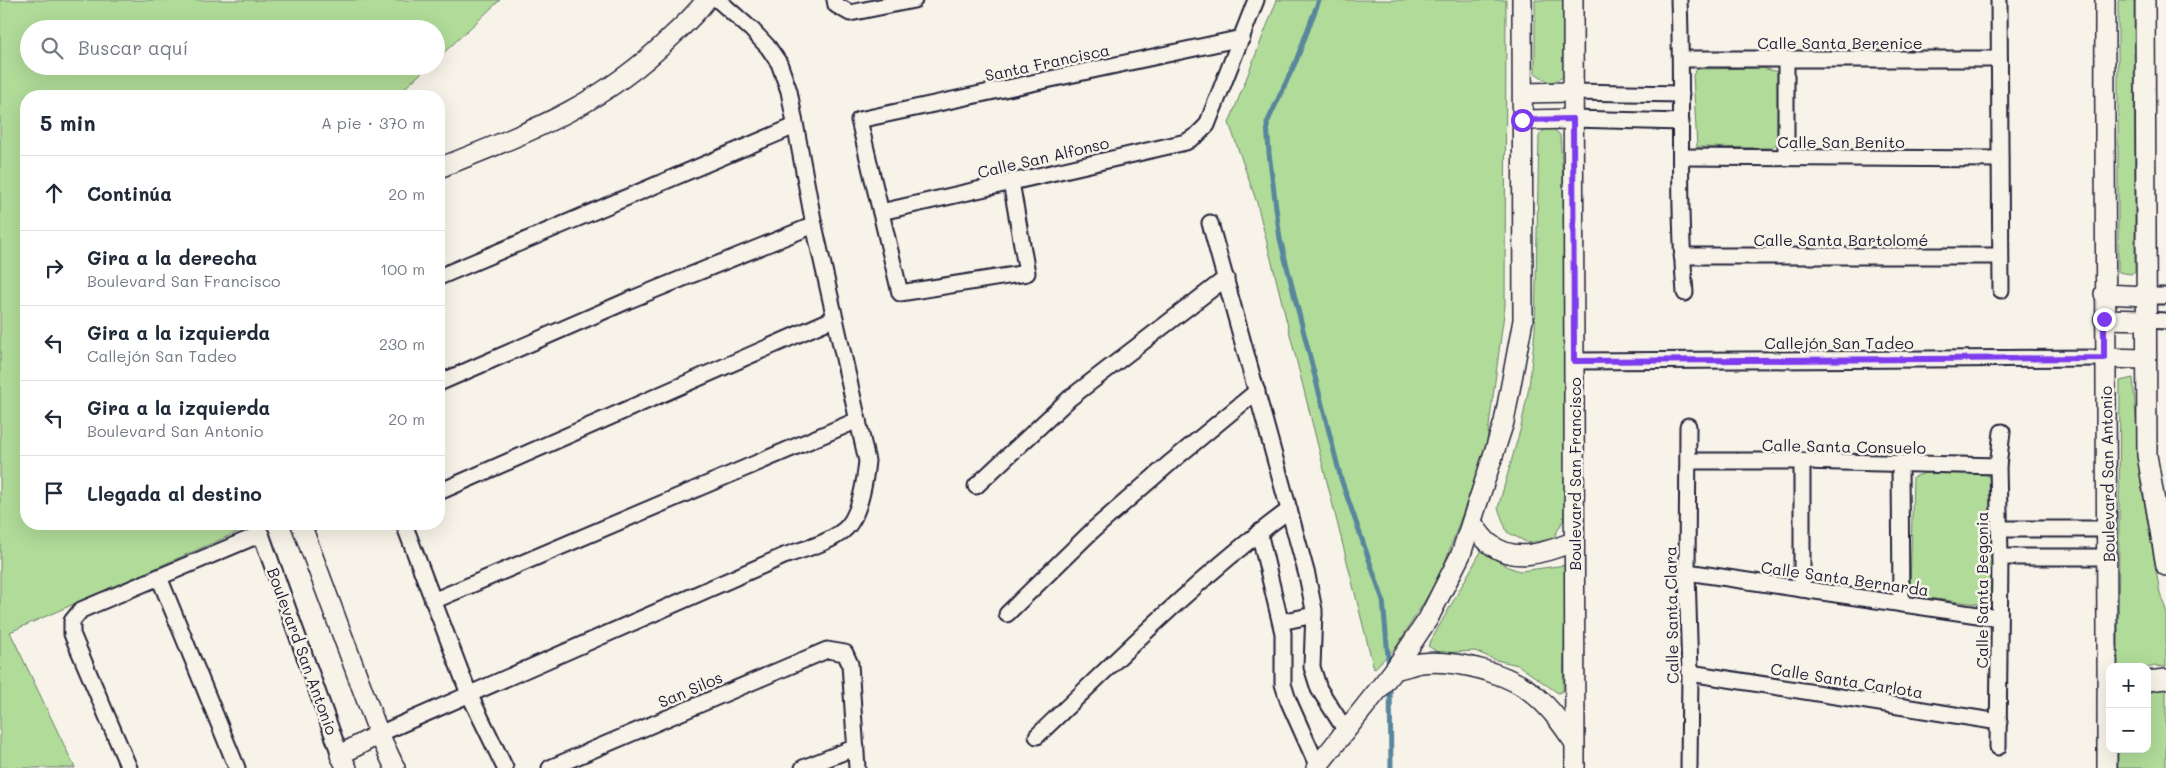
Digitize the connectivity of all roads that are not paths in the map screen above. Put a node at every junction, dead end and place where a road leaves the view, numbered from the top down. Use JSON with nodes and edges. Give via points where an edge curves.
{"nodes":[{"id":1,"x":706,"y":0,"type":"edge"},
{"id":2,"x":718,"y":0,"type":"edge"},
{"id":3,"x":835,"y":0,"type":"edge"},
{"id":4,"x":914,"y":0,"type":"edge"},
{"id":5,"x":1256,"y":0,"type":"edge"},
{"id":6,"x":1522,"y":0,"type":"edge"},
{"id":7,"x":1573,"y":0,"type":"edge"},
{"id":8,"x":1678,"y":0,"type":"edge"},
{"id":9,"x":1999,"y":0,"type":"edge"},
{"id":10,"x":2105,"y":0,"type":"edge"},
{"id":11,"x":2145,"y":0,"type":"edge"},
{"id":12,"x":1242,"y":38,"type":"junction"},
{"id":13,"x":1681,"y":59,"type":"junction"},
{"id":14,"x":1786,"y":59,"type":"junction"},
{"id":15,"x":1999,"y":59,"type":"junction"},
{"id":16,"x":1573,"y":92,"type":"junction"},
{"id":17,"x":1523,"y":93,"type":"junction"},
{"id":18,"x":1681,"y":94,"type":"junction"},
{"id":19,"x":1573,"y":119,"type":"junction"},
{"id":20,"x":1522,"y":120,"type":"junction"},
{"id":21,"x":1681,"y":122,"type":"junction"},
{"id":22,"x":795,"y":126,"type":"junction"},
{"id":23,"x":1681,"y":157,"type":"junction"},
{"id":24,"x":1786,"y":158,"type":"junction"},
{"id":25,"x":2000,"y":159,"type":"junction"},
{"id":26,"x":445,"y":166,"type":"edge"},
{"id":27,"x":1011,"y":182,"type":"junction"},
{"id":28,"x":881,"y":212,"type":"junction"},
{"id":29,"x":1210,"y":223,"type":"dead end"},
{"id":30,"x":814,"y":225,"type":"junction"},
{"id":31,"x":1682,"y":256,"type":"junction"},
{"id":32,"x":2000,"y":256,"type":"junction"},
{"id":33,"x":445,"y":274,"type":"edge"},
{"id":34,"x":1226,"y":278,"type":"junction"},
{"id":35,"x":2001,"y":290,"type":"dead end"},
{"id":36,"x":1685,"y":293,"type":"dead end"},
{"id":37,"x":2104,"y":294,"type":"junction"},
{"id":38,"x":2146,"y":296,"type":"junction"},
{"id":39,"x":2166,"y":296,"type":"edge"},
{"id":40,"x":835,"y":318,"type":"junction"},
{"id":41,"x":2104,"y":319,"type":"junction"},
{"id":42,"x":2145,"y":320,"type":"junction"},
{"id":43,"x":2166,"y":321,"type":"edge"},
{"id":44,"x":2104,"y":358,"type":"junction"},
{"id":45,"x":2146,"y":359,"type":"junction"},
{"id":46,"x":1574,"y":361,"type":"junction"},
{"id":47,"x":445,"y":380,"type":"edge"},
{"id":48,"x":1257,"y":392,"type":"junction"},
{"id":49,"x":858,"y":420,"type":"junction"},
{"id":50,"x":1688,"y":426,"type":"dead end"},
{"id":51,"x":2002,"y":432,"type":"dead end"},
{"id":52,"x":1802,"y":461,"type":"junction"},
{"id":53,"x":1689,"y":462,"type":"junction"},
{"id":54,"x":1900,"y":464,"type":"junction"},
{"id":55,"x":1998,"y":466,"type":"junction"},
{"id":56,"x":976,"y":486,"type":"dead end"},
{"id":57,"x":445,"y":489,"type":"edge"},
{"id":58,"x":1290,"y":510,"type":"junction"},
{"id":59,"x":1472,"y":523,"type":"junction"},
{"id":60,"x":2000,"y":529,"type":"junction"},
{"id":61,"x":2106,"y":529,"type":"junction"},
{"id":62,"x":303,"y":530,"type":"edge"},
{"id":63,"x":406,"y":530,"type":"edge"},
{"id":64,"x":1259,"y":532,"type":"junction"},
{"id":65,"x":1573,"y":542,"type":"junction"},
{"id":66,"x":2000,"y":557,"type":"junction"},
{"id":67,"x":2108,"y":557,"type":"junction"},
{"id":68,"x":2166,"y":566,"type":"edge"},
{"id":69,"x":1687,"y":572,"type":"junction"},
{"id":70,"x":159,"y":577,"type":"junction"},
{"id":71,"x":1802,"y":589,"type":"junction"},
{"id":72,"x":433,"y":601,"type":"junction"},
{"id":73,"x":1901,"y":604,"type":"junction"},
{"id":74,"x":1007,"y":614,"type":"dead end"},
{"id":75,"x":1314,"y":615,"type":"junction"},
{"id":76,"x":1998,"y":618,"type":"junction"},
{"id":77,"x":1281,"y":622,"type":"junction"},
{"id":78,"x":2108,"y":663,"type":"edge"},
{"id":79,"x":1394,"y":670,"type":"junction"},
{"id":80,"x":1690,"y":673,"type":"junction"},
{"id":81,"x":2166,"y":679,"type":"edge"},
{"id":82,"x":2151,"y":681,"type":"edge"},
{"id":83,"x":469,"y":694,"type":"junction"},
{"id":84,"x":1999,"y":722,"type":"junction"},
{"id":85,"x":1346,"y":732,"type":"junction"},
{"id":86,"x":378,"y":734,"type":"junction"},
{"id":87,"x":1037,"y":736,"type":"dead end"},
{"id":88,"x":1574,"y":742,"type":"junction"},
{"id":89,"x":856,"y":747,"type":"junction"},
{"id":90,"x":1998,"y":747,"type":"dead end"},
{"id":91,"x":2107,"y":753,"type":"edge"},
{"id":92,"x":343,"y":762,"type":"edge"},
{"id":93,"x":1317,"y":767,"type":"edge"},
{"id":94,"x":129,"y":768,"type":"edge"},
{"id":95,"x":237,"y":768,"type":"edge"},
{"id":96,"x":395,"y":768,"type":"edge"},
{"id":97,"x":506,"y":768,"type":"edge"},
{"id":98,"x":550,"y":768,"type":"edge"},
{"id":99,"x":803,"y":768,"type":"edge"},
{"id":100,"x":857,"y":768,"type":"edge"},
{"id":101,"x":1575,"y":768,"type":"edge"},
{"id":102,"x":1689,"y":768,"type":"edge"},
{"id":103,"x":2107,"y":768,"type":"edge"}],
"edges":[{"from":1,"to":26,"type":"street","via":[[658,50],[594,99],[528,133]]},
{"from":2,"to":22,"type":"street","via":[[752,30],[779,63],[789,91]]},
{"from":3,"to":4,"type":"street","via":[[836,5],[850,13]]},
{"from":5,"to":12,"type":"street"},
{"from":6,"to":17,"type":"street"},
{"from":7,"to":16,"type":"street","name":"Boulevard San Francisco"},
{"from":8,"to":13,"type":"street"},
{"from":9,"to":15,"type":"street"},
{"from":10,"to":37,"type":"street","name":"Boulevard San Antonio"},
{"from":11,"to":38,"type":"street"},
{"from":12,"to":27,"type":"street","name":"Calle San Alfonso","via":[[1207,125],[1186,142]]},
{"from":12,"to":28,"type":"street","name":"Santa Francisca","via":[[859,120]]},
{"from":13,"to":14,"type":"street","name":"Calle Santa Berenice"},
{"from":13,"to":18,"type":"street"},
{"from":14,"to":15,"type":"street","name":"Calle Santa Berenice"},
{"from":14,"to":24,"type":"street"},
{"from":15,"to":25,"type":"street"},
{"from":16,"to":17,"type":"street"},
{"from":16,"to":18,"type":"street"},
{"from":16,"to":19,"type":"street","name":"Boulevard San Francisco"},
{"from":17,"to":20,"type":"street"},
{"from":18,"to":21,"type":"street"},
{"from":19,"to":20,"type":"street"},
{"from":19,"to":21,"type":"street"},
{"from":19,"to":46,"type":"street","name":"Boulevard San Francisco"},
{"from":20,"to":59,"type":"street","via":[[1521,338],[1504,422]]},
{"from":21,"to":23,"type":"street"},
{"from":22,"to":30,"type":"street"},
{"from":22,"to":33,"type":"street"},
{"from":23,"to":24,"type":"street","name":"Calle San Benito"},
{"from":23,"to":31,"type":"street"},
{"from":24,"to":25,"type":"street","name":"Calle San Benito"},
{"from":25,"to":32,"type":"street"},
{"from":27,"to":28,"type":"street","name":"Calle San Alfonso"},
{"from":27,"to":28,"type":"street","via":[[1027,274],[900,293]]},
{"from":29,"to":34,"type":"street"},
{"from":30,"to":40,"type":"street"},
{"from":30,"to":47,"type":"street","via":[[627,301]]},
{"from":31,"to":32,"type":"street","name":"Calle Santa Bartolomé"},
{"from":31,"to":36,"type":"street"},
{"from":32,"to":35,"type":"street"},
{"from":34,"to":48,"type":"street"},
{"from":34,"to":56,"type":"street","via":[[1070,398]]},
{"from":37,"to":38,"type":"street"},
{"from":37,"to":41,"type":"street","name":"Boulevard San Antonio"},
{"from":38,"to":39,"type":"street"},
{"from":38,"to":42,"type":"street"},
{"from":40,"to":49,"type":"street"},
{"from":40,"to":57,"type":"street"},
{"from":41,"to":42,"type":"street"},
{"from":41,"to":44,"type":"street","name":"Boulevard San Antonio"},
{"from":42,"to":43,"type":"street"},
{"from":42,"to":45,"type":"street"},
{"from":44,"to":45,"type":"street"},
{"from":44,"to":46,"type":"street","name":"Callejón San Tadeo"},
{"from":44,"to":61,"type":"street","name":"Boulevard San Antonio"},
{"from":45,"to":68,"type":"street","via":[[2147,455]]},
{"from":46,"to":65,"type":"street","name":"Boulevard San Francisco"},
{"from":48,"to":58,"type":"street"},
{"from":48,"to":74,"type":"street","via":[[1093,530]]},
{"from":49,"to":72,"type":"street"},
{"from":49,"to":83,"type":"street","via":[[867,462],[864,489],[846,529],[828,540],[784,556]]},
{"from":50,"to":53,"type":"street","name":"Calle Santa Clara"},
{"from":51,"to":55,"type":"street","name":"Calle Santa Begonia"},
{"from":52,"to":53,"type":"street","name":"Calle Santa Consuelo"},
{"from":52,"to":54,"type":"street","name":"Calle Santa Consuelo"},
{"from":52,"to":71,"type":"street"},
{"from":53,"to":69,"type":"street","name":"Calle Santa Clara"},
{"from":54,"to":55,"type":"street","name":"Calle Santa Consuelo"},
{"from":54,"to":73,"type":"street"},
{"from":55,"to":60,"type":"street","name":"Calle Santa Begonia"},
{"from":58,"to":64,"type":"street"},
{"from":58,"to":75,"type":"street"},
{"from":59,"to":65,"type":"street","via":[[1489,544],[1504,553],[1538,555]]},
{"from":59,"to":79,"type":"street","via":[[1448,583]]},
{"from":60,"to":61,"type":"street"},
{"from":60,"to":66,"type":"street","name":"Calle Santa Begonia"},
{"from":61,"to":67,"type":"street","name":"Boulevard San Antonio"},
{"from":62,"to":86,"type":"street"},
{"from":63,"to":72,"type":"street"},
{"from":64,"to":77,"type":"street"},
{"from":64,"to":87,"type":"street","via":[[1191,588]]},
{"from":65,"to":88,"type":"street","name":"Boulevard San Francisco"},
{"from":66,"to":67,"type":"street"},
{"from":66,"to":76,"type":"street","name":"Calle Santa Begonia"},
{"from":67,"to":78,"type":"street","name":"Boulevard San Antonio"},
{"from":69,"to":71,"type":"street","name":"Calle Santa Bernarda"},
{"from":69,"to":80,"type":"street","name":"Calle Santa Clara"},
{"from":70,"to":92,"type":"street","name":"Boulevard San Antonio","via":[[261,534]]},
{"from":70,"to":94,"type":"street","via":[[81,610],[72,620],[72,634]]},
{"from":70,"to":95,"type":"street"},
{"from":71,"to":73,"type":"street","name":"Calle Santa Bernarda"},
{"from":72,"to":83,"type":"street"},
{"from":73,"to":76,"type":"street","name":"Calle Santa Bernarda"},
{"from":75,"to":77,"type":"street"},
{"from":75,"to":85,"type":"street","via":[[1312,667],[1320,689]]},
{"from":76,"to":84,"type":"street","name":"Calle Santa Begonia"},
{"from":77,"to":93,"type":"street","via":[[1284,633],[1283,684]]},
{"from":79,"to":85,"type":"street"},
{"from":79,"to":88,"type":"street","via":[[1422,663],[1452,664],[1481,668],[1507,678],[1536,696],[1556,716]]},
{"from":80,"to":84,"type":"street","name":"Calle Santa Carlota"},
{"from":80,"to":102,"type":"street","name":"Calle Santa Clara"},
{"from":81,"to":82,"type":"street"},
{"from":83,"to":86,"type":"street"},
{"from":83,"to":97,"type":"street"},
{"from":84,"to":90,"type":"street","name":"Calle Santa Begonia"},
{"from":85,"to":93,"type":"street"},
{"from":86,"to":92,"type":"street"},
{"from":86,"to":96,"type":"street"},
{"from":88,"to":101,"type":"street","name":"Boulevard San Francisco"},
{"from":89,"to":98,"type":"street","name":"San Silos","via":[[850,664],[845,652],[827,650]]},
{"from":89,"to":99,"type":"street"},
{"from":89,"to":100,"type":"street"},
{"from":91,"to":103,"type":"street","name":"Boulevard San Antonio"}]}
